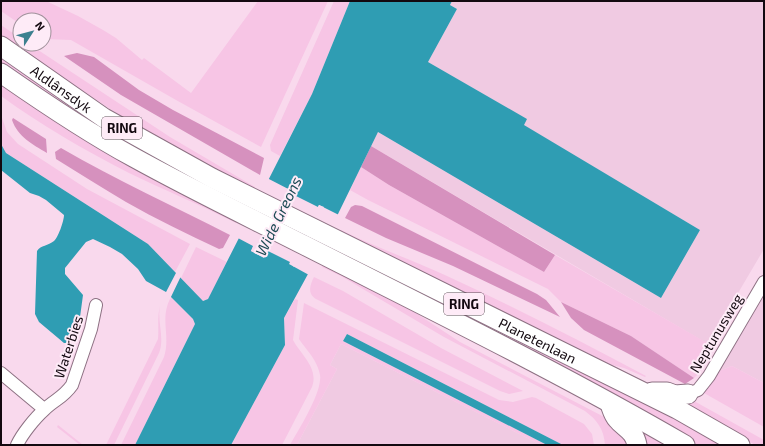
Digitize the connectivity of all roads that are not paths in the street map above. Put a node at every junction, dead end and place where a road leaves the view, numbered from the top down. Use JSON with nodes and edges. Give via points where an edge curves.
{"nodes":[{"id":1,"x":1,"y":46,"type":"edge"},
{"id":2,"x":1,"y":73,"type":"edge"},
{"id":3,"x":334,"y":239,"type":"joint"},
{"id":4,"x":325,"y":256,"type":"joint"},
{"id":5,"x":764,"y":282,"type":"edge"},
{"id":6,"x":96,"y":306,"type":"dead end"},
{"id":7,"x":1,"y":374,"type":"edge"},
{"id":8,"x":642,"y":392,"type":"junction"},
{"id":9,"x":688,"y":394,"type":"joint"},
{"id":10,"x":608,"y":402,"type":"junction"},
{"id":11,"x":44,"y":409,"type":"junction"},
{"id":12,"x":18,"y":445,"type":"edge"},
{"id":13,"x":637,"y":445,"type":"edge"},
{"id":14,"x":685,"y":445,"type":"edge"},
{"id":15,"x":740,"y":445,"type":"edge"}],
"edges":[{"from":1,"to":3,"type":"main road","name":"Aldlânsdyk","number":"RING","via":[[104,118],[199,171]]},
{"from":2,"to":4,"type":"main road","name":"Aldlânsdyk","number":"RING","via":[[52,108],[132,156]]},
{"from":3,"to":8,"type":"main road","name":"Planetenlaan","number":"RING"},
{"from":4,"to":10,"type":"main road","name":"Planetenlaan","number":"RING"},
{"from":5,"to":9,"type":"street","name":"Neptunusweg","via":[[709,376],[698,390]]},
{"from":6,"to":11,"type":"street","name":"Waterbies","via":[[92,329],[72,385],[66,393]]},
{"from":7,"to":11,"type":"street"},
{"from":8,"to":9,"type":"main road"},
{"from":8,"to":15,"type":"main road","name":"Planetenlaan","number":"RING"},
{"from":10,"to":13,"type":"main road","via":[[616,419],[630,431]]},
{"from":10,"to":14,"type":"main road","name":"Planetenlaan","number":"RING"},
{"from":11,"to":12,"type":"street","name":"Waterbies","via":[[20,438]]}]}
